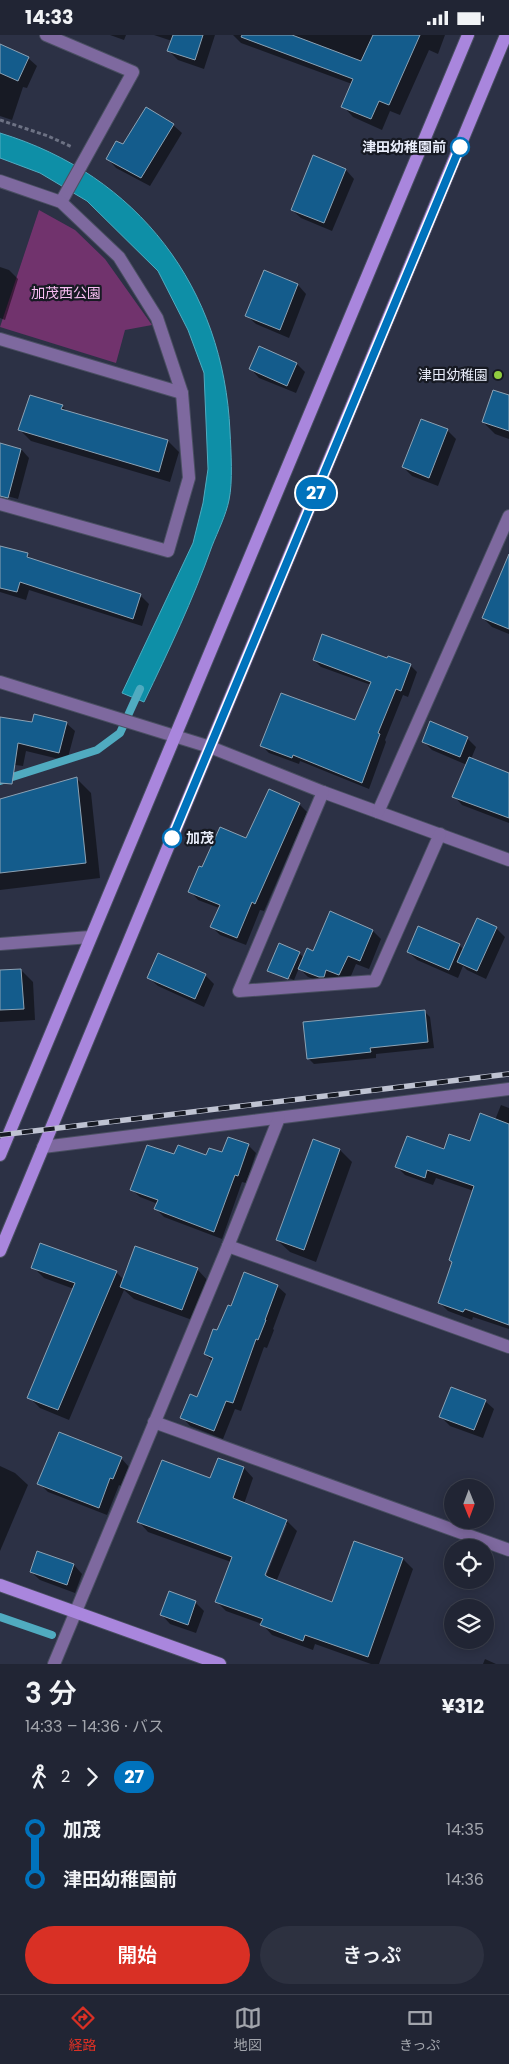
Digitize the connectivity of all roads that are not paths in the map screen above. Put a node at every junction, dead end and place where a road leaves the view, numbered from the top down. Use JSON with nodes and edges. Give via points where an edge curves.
{"nodes":[{"id":1,"x":46,"y":35,"type":"edge"},
{"id":2,"x":468,"y":35,"type":"edge"},
{"id":3,"x":506,"y":35,"type":"edge"},
{"id":4,"x":0,"y":181,"type":"edge"},
{"id":5,"x":61,"y":202,"type":"junction"},
{"id":6,"x":0,"y":339,"type":"edge"},
{"id":7,"x":182,"y":393,"type":"junction"},
{"id":8,"x":0,"y":504,"type":"edge"},
{"id":9,"x":509,"y":515,"type":"edge"},
{"id":10,"x":0,"y":682,"type":"edge"},
{"id":11,"x":176,"y":735,"type":"junction"},
{"id":12,"x":210,"y":747,"type":"junction"},
{"id":13,"x":323,"y":792,"type":"junction"},
{"id":14,"x":378,"y":812,"type":"junction"},
{"id":15,"x":440,"y":834,"type":"junction"},
{"id":16,"x":509,"y":860,"type":"edge"},
{"id":17,"x":90,"y":937,"type":"junction"},
{"id":18,"x":0,"y":944,"type":"edge"},
{"id":19,"x":509,"y":1089,"type":"edge"},
{"id":20,"x":279,"y":1118,"type":"junction"},
{"id":21,"x":43,"y":1147,"type":"junction"},
{"id":22,"x":0,"y":1155,"type":"edge"},
{"id":23,"x":228,"y":1246,"type":"junction"},
{"id":24,"x":0,"y":1251,"type":"edge"},
{"id":25,"x":509,"y":1347,"type":"edge"},
{"id":26,"x":154,"y":1422,"type":"junction"},
{"id":27,"x":509,"y":1550,"type":"edge"},
{"id":28,"x":0,"y":1585,"type":"edge"},
{"id":29,"x":76,"y":1612,"type":"junction"},
{"id":30,"x":54,"y":1664,"type":"edge"},
{"id":31,"x":220,"y":1664,"type":"edge"}],
"edges":[{"from":1,"to":5,"type":"street","via":[[133,71]]},
{"from":2,"to":11,"type":"street"},
{"from":3,"to":12,"type":"street"},
{"from":4,"to":5,"type":"street"},
{"from":5,"to":7,"type":"street","via":[[120,257],[157,318]]},
{"from":6,"to":7,"type":"street"},
{"from":7,"to":8,"type":"street","via":[[188,478],[168,551]]},
{"from":9,"to":14,"type":"street"},
{"from":10,"to":11,"type":"street"},
{"from":11,"to":12,"type":"street"},
{"from":11,"to":17,"type":"street"},
{"from":12,"to":13,"type":"street"},
{"from":12,"to":21,"type":"street"},
{"from":13,"to":14,"type":"street"},
{"from":13,"to":15,"type":"street","via":[[239,991],[375,981]]},
{"from":14,"to":15,"type":"street"},
{"from":15,"to":16,"type":"street"},
{"from":17,"to":18,"type":"street"},
{"from":17,"to":22,"type":"street"},
{"from":19,"to":20,"type":"street"},
{"from":20,"to":21,"type":"street"},
{"from":20,"to":23,"type":"street"},
{"from":21,"to":24,"type":"street"},
{"from":23,"to":25,"type":"street"},
{"from":23,"to":26,"type":"street"},
{"from":26,"to":27,"type":"street"},
{"from":26,"to":29,"type":"street"},
{"from":28,"to":29,"type":"street"},
{"from":29,"to":30,"type":"street"},
{"from":29,"to":31,"type":"street"}]}
